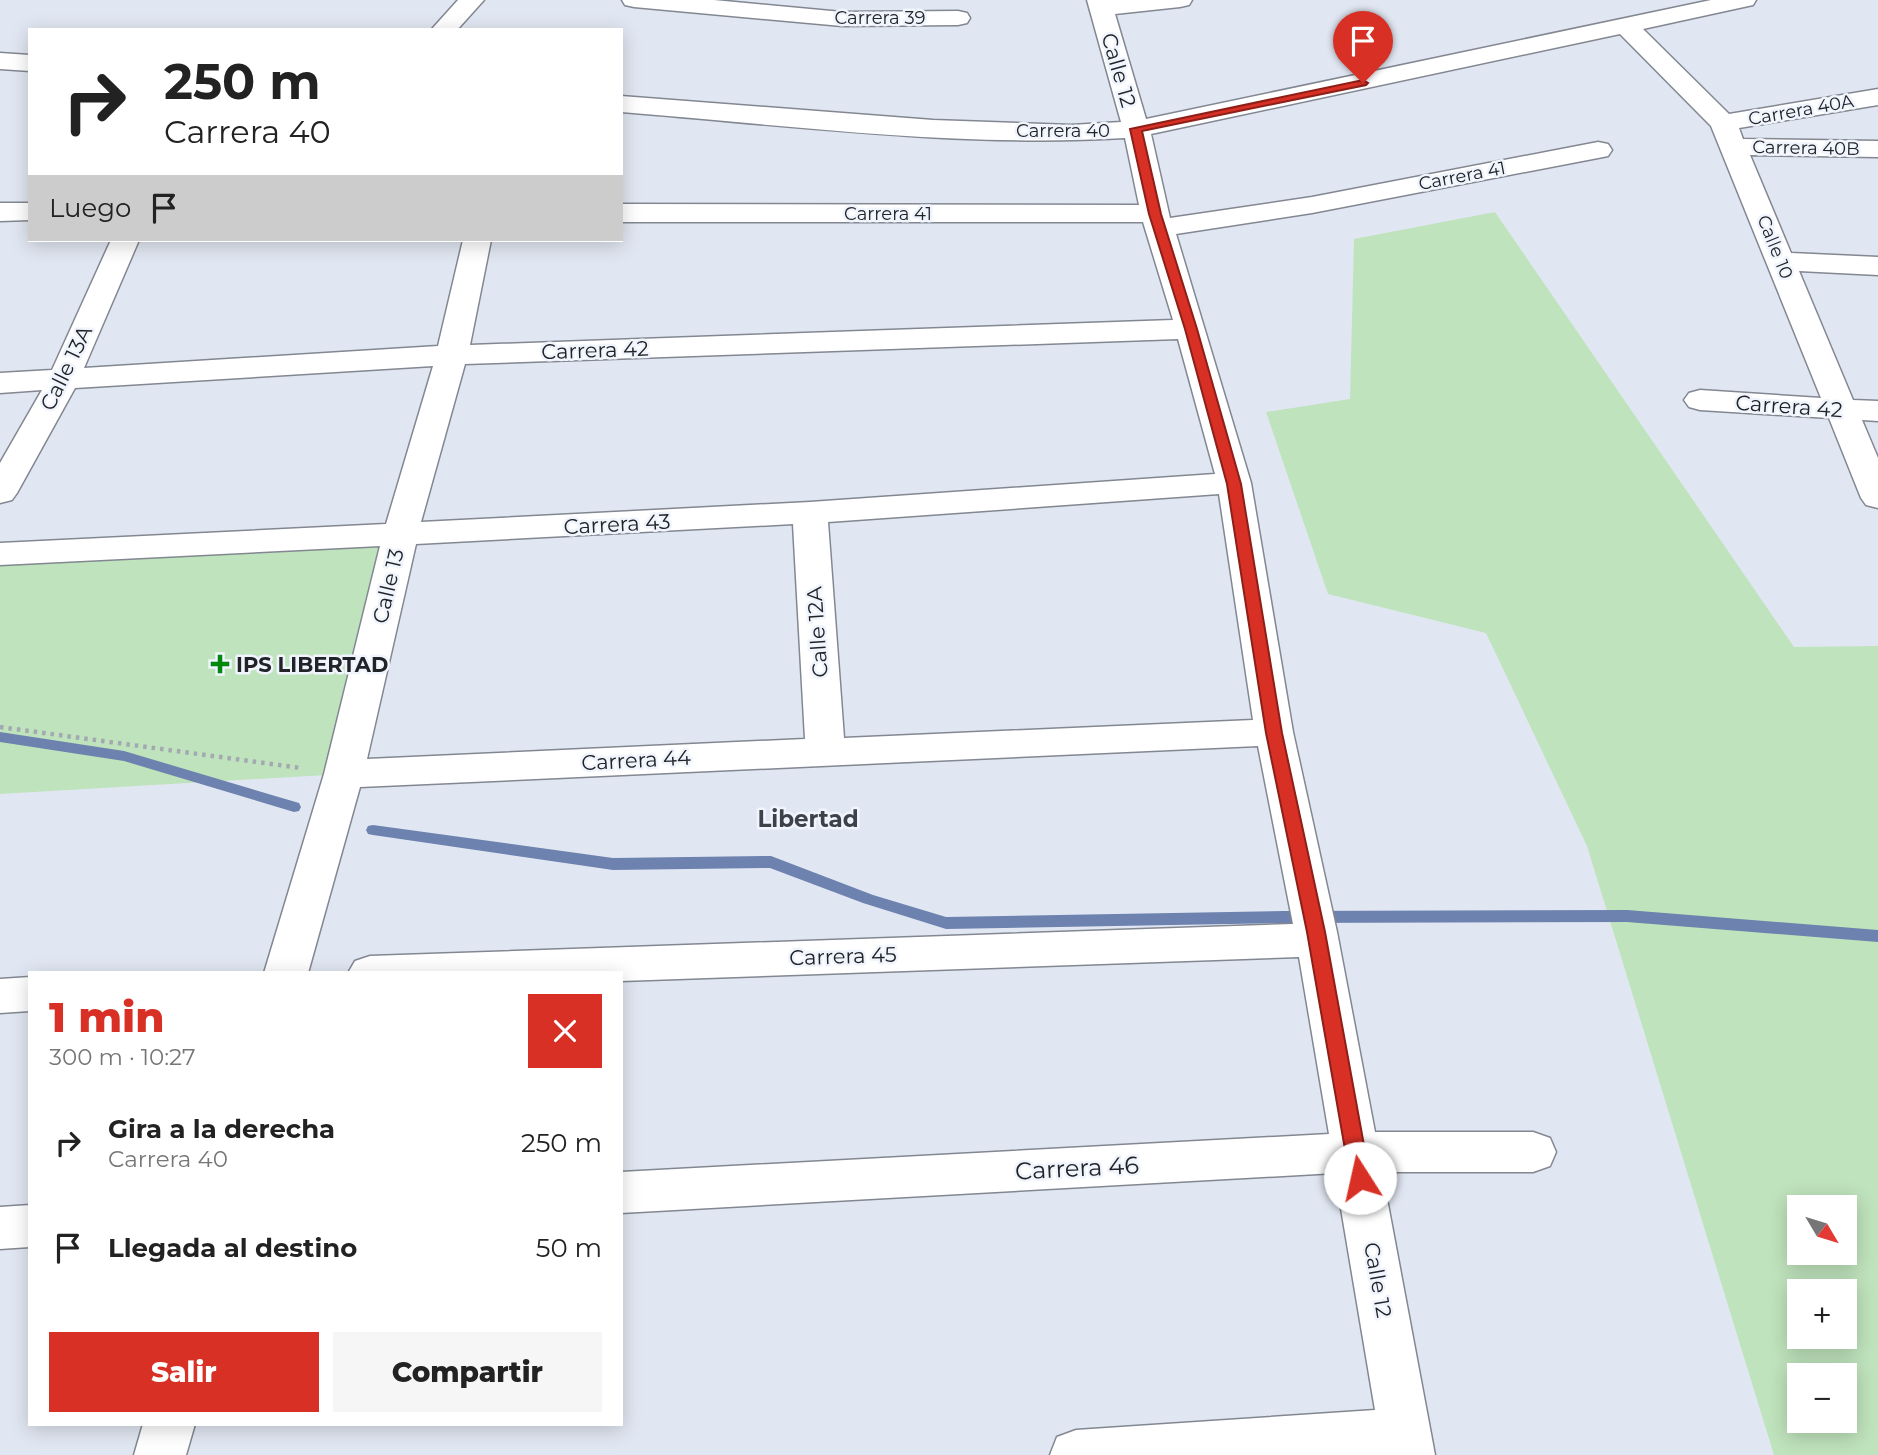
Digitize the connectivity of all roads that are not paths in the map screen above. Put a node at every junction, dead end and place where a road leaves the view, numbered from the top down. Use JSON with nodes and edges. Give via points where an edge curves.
{"nodes":[{"id":1,"x":472,"y":0,"type":"edge"},
{"id":2,"x":634,"y":0,"type":"edge"},
{"id":3,"x":1181,"y":0,"type":"edge"},
{"id":4,"x":1744,"y":0,"type":"edge"},
{"id":5,"x":1100,"y":4,"type":"edge"},
{"id":6,"x":958,"y":18,"type":"dead end"},
{"id":7,"x":1626,"y":26,"type":"junction"},
{"id":8,"x":445,"y":28,"type":"edge"},
{"id":9,"x":0,"y":61,"type":"edge"},
{"id":10,"x":28,"y":63,"type":"edge"},
{"id":11,"x":1878,"y":97,"type":"edge"},
{"id":12,"x":623,"y":104,"type":"edge"},
{"id":13,"x":1136,"y":129,"type":"junction"},
{"id":14,"x":1729,"y":135,"type":"junction"},
{"id":15,"x":1878,"y":149,"type":"edge"},
{"id":16,"x":1598,"y":150,"type":"dead end"},
{"id":17,"x":28,"y":211,"type":"edge"},
{"id":18,"x":0,"y":212,"type":"edge"},
{"id":19,"x":623,"y":213,"type":"edge"},
{"id":20,"x":1157,"y":221,"type":"junction"},
{"id":21,"x":124,"y":242,"type":"edge"},
{"id":22,"x":477,"y":242,"type":"edge"},
{"id":23,"x":1780,"y":261,"type":"junction"},
{"id":24,"x":1878,"y":266,"type":"edge"},
{"id":25,"x":1191,"y":329,"type":"junction"},
{"id":26,"x":452,"y":355,"type":"junction"},
{"id":27,"x":63,"y":380,"type":"junction"},
{"id":28,"x":0,"y":383,"type":"edge"},
{"id":29,"x":1699,"y":400,"type":"dead end"},
{"id":30,"x":1842,"y":410,"type":"junction"},
{"id":31,"x":1878,"y":411,"type":"edge"},
{"id":32,"x":1234,"y":484,"type":"junction"},
{"id":33,"x":0,"y":493,"type":"edge"},
{"id":34,"x":1878,"y":498,"type":"edge"},
{"id":35,"x":810,"y":513,"type":"junction"},
{"id":36,"x":400,"y":536,"type":"junction"},
{"id":37,"x":0,"y":554,"type":"edge"},
{"id":38,"x":1274,"y":733,"type":"junction"},
{"id":39,"x":825,"y":751,"type":"junction"},
{"id":40,"x":344,"y":774,"type":"junction"},
{"id":41,"x":1314,"y":924,"type":"junction"},
{"id":42,"x":287,"y":971,"type":"edge"},
{"id":43,"x":409,"y":971,"type":"edge"},
{"id":44,"x":28,"y":994,"type":"edge"},
{"id":45,"x":0,"y":996,"type":"edge"},
{"id":46,"x":1356,"y":1152,"type":"junction"},
{"id":47,"x":1533,"y":1152,"type":"dead end"},
{"id":48,"x":623,"y":1193,"type":"edge"},
{"id":49,"x":28,"y":1226,"type":"edge"},
{"id":50,"x":0,"y":1228,"type":"edge"},
{"id":51,"x":168,"y":1426,"type":"edge"},
{"id":52,"x":1406,"y":1444,"type":"edge"},
{"id":53,"x":160,"y":1455,"type":"edge"},
{"id":54,"x":1076,"y":1455,"type":"edge"}],
"edges":[{"from":1,"to":8,"type":"street"},
{"from":2,"to":6,"type":"street","name":"Carrera 39","via":[[842,19]]},
{"from":3,"to":5,"type":"street"},
{"from":4,"to":7,"type":"street","name":"Carrera 40"},
{"from":5,"to":13,"type":"street","name":"Calle 12"},
{"from":7,"to":13,"type":"street","name":"Carrera 40"},
{"from":7,"to":14,"type":"street","name":"Calle 10"},
{"from":9,"to":10,"type":"street"},
{"from":11,"to":14,"type":"street","name":"Carrera 40A"},
{"from":12,"to":13,"type":"street","name":"Carrera 40","via":[[933,128],[1072,133]]},
{"from":13,"to":20,"type":"street","name":"Calle 12"},
{"from":14,"to":15,"type":"street","name":"Carrera 40B"},
{"from":14,"to":23,"type":"street","name":"Calle 10"},
{"from":16,"to":20,"type":"street","name":"Carrera 41","via":[[1312,205]]},
{"from":17,"to":18,"type":"street"},
{"from":19,"to":20,"type":"street","name":"Carrera 41"},
{"from":20,"to":25,"type":"street","name":"Calle 12"},
{"from":21,"to":27,"type":"street","name":"Calle 13A"},
{"from":22,"to":26,"type":"street","name":"Calle 13"},
{"from":23,"to":24,"type":"street"},
{"from":23,"to":30,"type":"street","name":"Calle 10"},
{"from":25,"to":26,"type":"street","name":"Carrera 42"},
{"from":25,"to":32,"type":"street","name":"Calle 12"},
{"from":26,"to":27,"type":"street","name":"Carrera 42"},
{"from":26,"to":36,"type":"street","name":"Calle 13"},
{"from":27,"to":28,"type":"street","name":"Carrera 42"},
{"from":27,"to":33,"type":"street","name":"Calle 13A"},
{"from":29,"to":30,"type":"street","name":"Carrera 42"},
{"from":30,"to":31,"type":"street","name":"Carrera 42"},
{"from":30,"to":34,"type":"street","name":"Calle 10"},
{"from":32,"to":35,"type":"street","name":"Carrera 43"},
{"from":32,"to":38,"type":"street","name":"Calle 12"},
{"from":35,"to":36,"type":"street","name":"Carrera 43"},
{"from":35,"to":39,"type":"street","name":"Calle 12A"},
{"from":36,"to":37,"type":"street","name":"Carrera 43"},
{"from":36,"to":40,"type":"street","name":"Calle 13"},
{"from":38,"to":39,"type":"street","name":"Carrera 44"},
{"from":38,"to":41,"type":"street","name":"Calle 12"},
{"from":39,"to":40,"type":"street","name":"Carrera 44"},
{"from":40,"to":42,"type":"street","name":"Calle 13"},
{"from":41,"to":43,"type":"street","name":"Carrera 45"},
{"from":41,"to":46,"type":"street","name":"Calle 12"},
{"from":44,"to":45,"type":"street"},
{"from":46,"to":47,"type":"street","name":"Carrera 46"},
{"from":46,"to":48,"type":"street","name":"Carrera 46"},
{"from":46,"to":52,"type":"street","name":"Calle 12"},
{"from":49,"to":50,"type":"street"},
{"from":51,"to":53,"type":"street"},
{"from":52,"to":54,"type":"street"}]}
